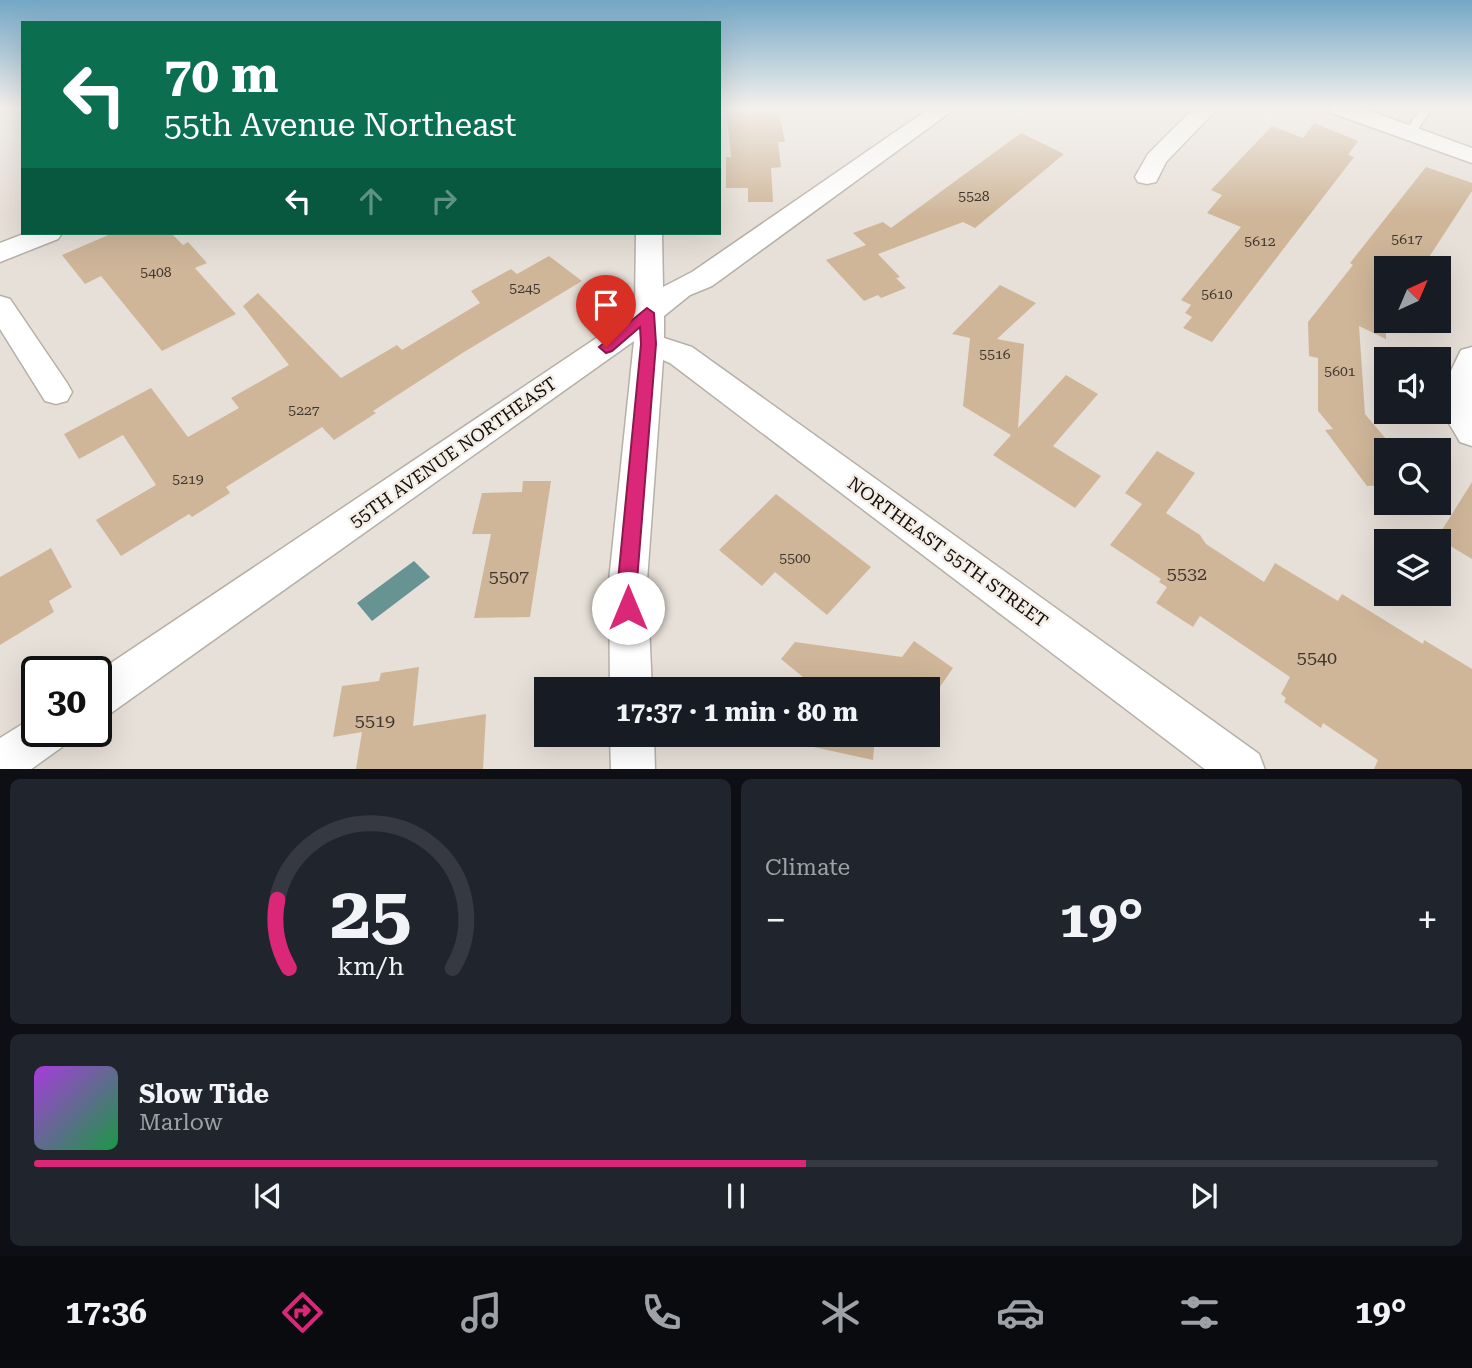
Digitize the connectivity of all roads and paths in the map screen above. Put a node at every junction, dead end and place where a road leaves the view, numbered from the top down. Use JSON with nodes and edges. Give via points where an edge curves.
{"nodes":[{"id":1,"x":894,"y":144,"type":"edge"},
{"id":2,"x":1171,"y":144,"type":"edge"},
{"id":3,"x":1439,"y":144,"type":"edge"},
{"id":4,"x":1472,"y":156,"type":"edge"},
{"id":5,"x":1147,"y":177,"type":"dead end"},
{"id":6,"x":44,"y":235,"type":"edge"},
{"id":7,"x":649,"y":235,"type":"edge"},
{"id":8,"x":0,"y":253,"type":"edge"},
{"id":9,"x":0,"y":306,"type":"edge"},
{"id":10,"x":648,"y":329,"type":"junction"},
{"id":11,"x":1472,"y":358,"type":"edge"},
{"id":12,"x":56,"y":392,"type":"dead end"},
{"id":13,"x":1472,"y":433,"type":"edge"},
{"id":14,"x":631,"y":677,"type":"edge"},
{"id":15,"x":112,"y":687,"type":"edge"},
{"id":16,"x":25,"y":747,"type":"edge"},
{"id":17,"x":632,"y":747,"type":"edge"},
{"id":18,"x":0,"y":764,"type":"edge"},
{"id":19,"x":633,"y":769,"type":"edge"},
{"id":20,"x":1243,"y":769,"type":"edge"}],
"edges":[{"from":1,"to":10,"type":"street","name":"55TH AVENUE NORTHEAST","via":[[702,279],[680,288]]},
{"from":2,"to":5,"type":"street"},
{"from":3,"to":4,"type":"street"},
{"from":6,"to":8,"type":"street"},
{"from":7,"to":10,"type":"street"},
{"from":9,"to":12,"type":"street"},
{"from":10,"to":14,"type":"street","via":[[628,581]]},
{"from":10,"to":15,"type":"street","name":"55TH AVENUE NORTHEAST","via":[[606,347]]},
{"from":10,"to":20,"type":"street","name":"NORTHEAST 55TH STREET"},
{"from":11,"to":13,"type":"street","via":[[1456,408]]},
{"from":16,"to":18,"type":"street"},
{"from":17,"to":19,"type":"street"}]}
